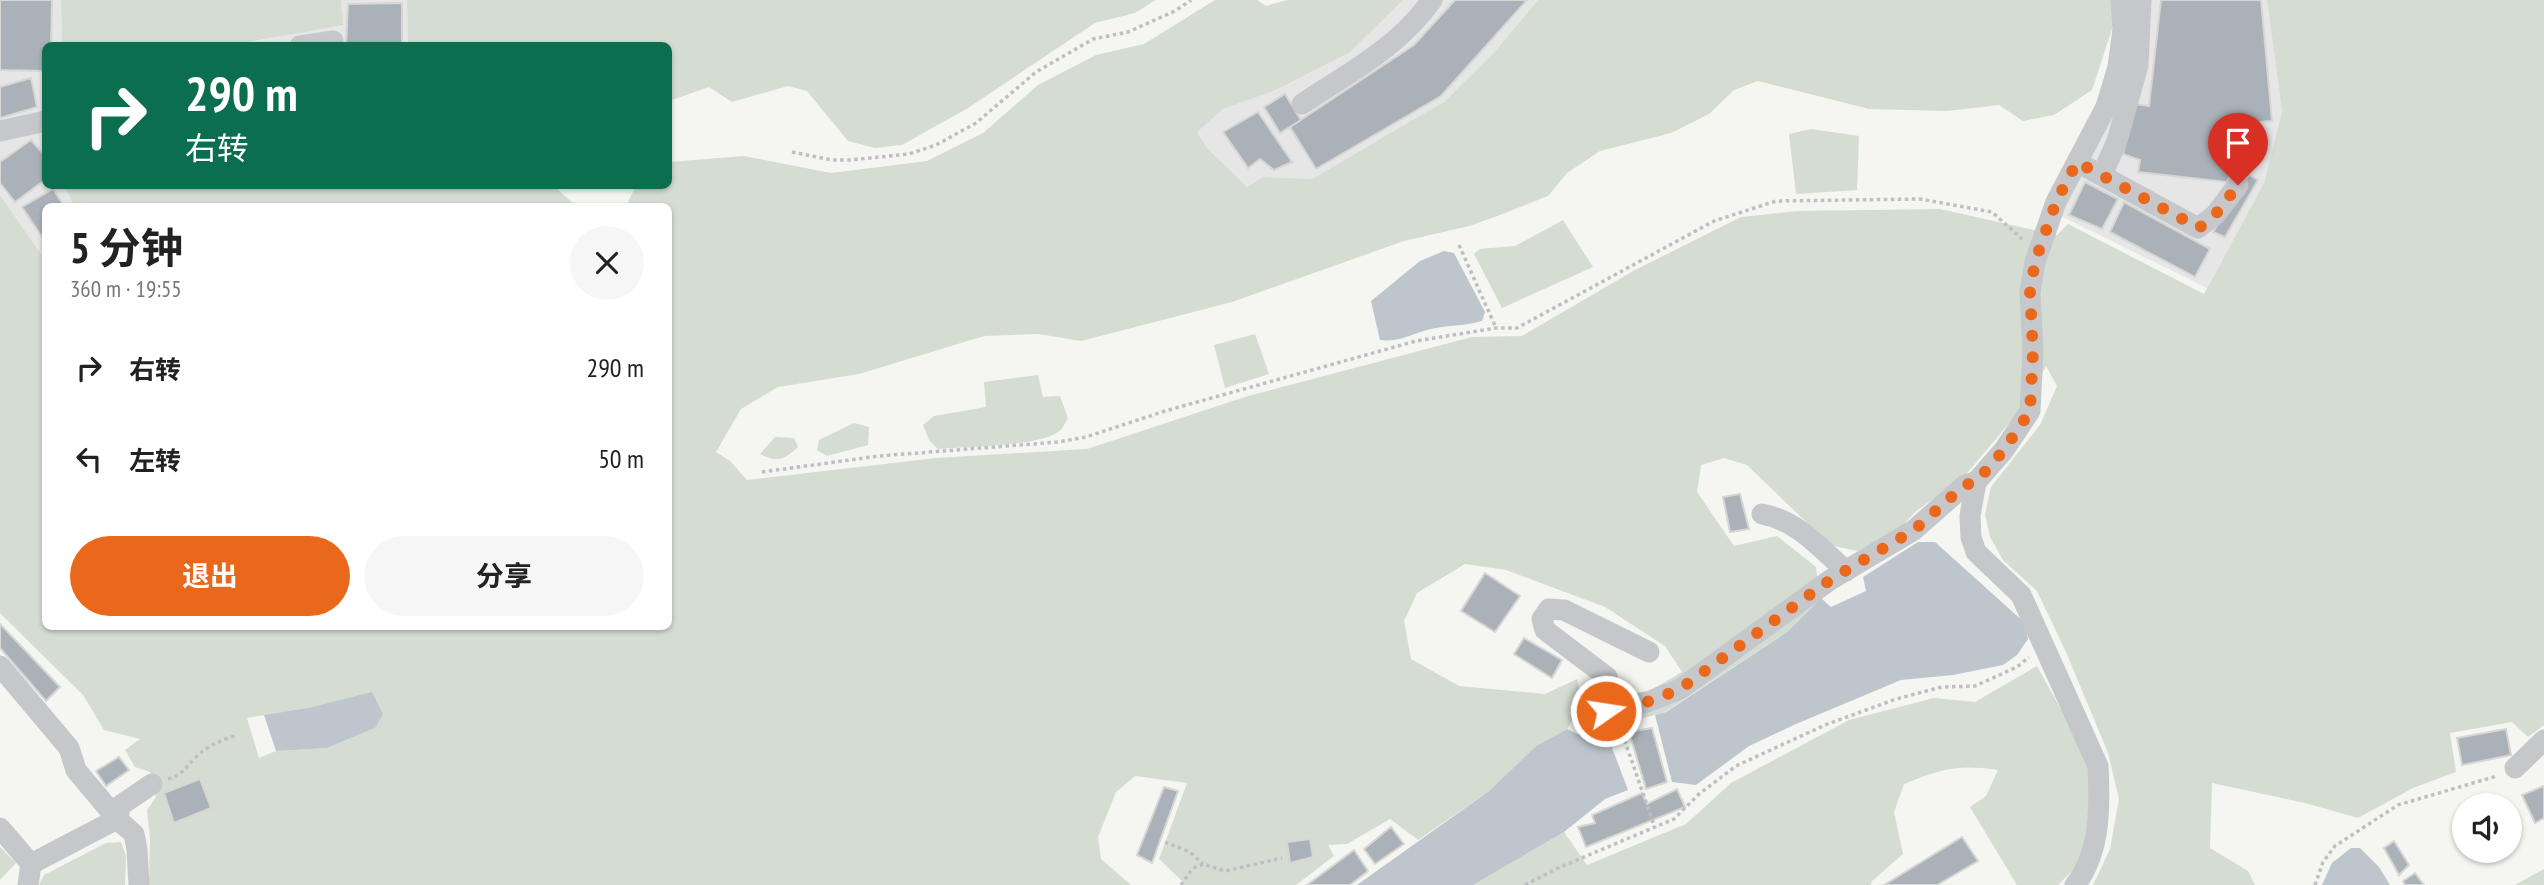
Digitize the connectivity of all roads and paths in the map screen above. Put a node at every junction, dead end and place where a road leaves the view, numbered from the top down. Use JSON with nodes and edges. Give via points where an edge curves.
{"nodes":[{"id":1,"x":1191,"y":0,"type":"edge"},
{"id":2,"x":1432,"y":0,"type":"edge"},
{"id":3,"x":2121,"y":0,"type":"edge"},
{"id":4,"x":2141,"y":0,"type":"edge"},
{"id":5,"x":333,"y":41,"type":"dead end"},
{"id":6,"x":326,"y":42,"type":"edge"},
{"id":7,"x":1302,"y":103,"type":"dead end"},
{"id":8,"x":42,"y":122,"type":"edge"},
{"id":9,"x":0,"y":131,"type":"edge"},
{"id":10,"x":792,"y":152,"type":"dead end"},
{"id":11,"x":2077,"y":162,"type":"junction"},
{"id":12,"x":2102,"y":175,"type":"junction"},
{"id":13,"x":2238,"y":185,"type":"dead end"},
{"id":14,"x":1459,"y":245,"type":"dead end"},
{"id":15,"x":2035,"y":262,"type":"junction"},
{"id":16,"x":1496,"y":328,"type":"junction"},
{"id":17,"x":762,"y":472,"type":"dead end"},
{"id":18,"x":1976,"y":482,"type":"junction"},
{"id":19,"x":1762,"y":514,"type":"dead end"},
{"id":20,"x":1846,"y":571,"type":"junction"},
{"id":21,"x":2045,"y":645,"type":"junction"},
{"id":22,"x":1649,"y":652,"type":"dead end"},
{"id":23,"x":0,"y":666,"type":"edge"},
{"id":24,"x":1602,"y":714,"type":"junction"},
{"id":25,"x":237,"y":735,"type":"dead end"},
{"id":26,"x":2544,"y":740,"type":"edge"},
{"id":27,"x":2515,"y":768,"type":"joint"},
{"id":28,"x":152,"y":784,"type":"joint"},
{"id":29,"x":117,"y":819,"type":"junction"},
{"id":30,"x":0,"y":828,"type":"edge"},
{"id":31,"x":1655,"y":828,"type":"junction"},
{"id":32,"x":1166,"y":842,"type":"dead end"},
{"id":33,"x":1282,"y":858,"type":"dead end"},
{"id":34,"x":1203,"y":863,"type":"junction"},
{"id":35,"x":29,"y":874,"type":"edge"},
{"id":36,"x":139,"y":885,"type":"edge"},
{"id":37,"x":1181,"y":885,"type":"edge"},
{"id":38,"x":1525,"y":885,"type":"edge"},
{"id":39,"x":2075,"y":885,"type":"edge"},
{"id":40,"x":2315,"y":885,"type":"edge"}],
"edges":[{"from":1,"to":10,"type":"path","via":[[1128,32],[1093,39],[1036,72],[976,123],[936,145],[909,154],[850,160]]},
{"from":2,"to":7,"type":"street","via":[[1392,46]]},
{"from":3,"to":11,"type":"street","via":[[2118,67],[2106,107]]},
{"from":4,"to":12,"type":"street","via":[[2138,65],[2117,141]]},
{"from":5,"to":6,"type":"street"},
{"from":8,"to":9,"type":"street"},
{"from":11,"to":12,"type":"street"},
{"from":11,"to":15,"type":"street","via":[[2056,202]]},
{"from":12,"to":13,"type":"street","via":[[2199,228]]},
{"from":14,"to":16,"type":"path"},
{"from":15,"to":16,"type":"path","via":[[2020,236],[1992,212],[1920,199],[1776,201],[1714,221],[1517,328]]},
{"from":15,"to":18,"type":"street","via":[[2030,292],[2030,411]]},
{"from":16,"to":17,"type":"path","via":[[1416,341],[1086,437]]},
{"from":18,"to":20,"type":"street","via":[[1965,485],[1914,530]]},
{"from":18,"to":21,"type":"street","via":[[1970,537],[1976,552],[2021,595]]},
{"from":19,"to":20,"type":"street","via":[[1782,518],[1800,530]]},
{"from":20,"to":24,"type":"street","via":[[1680,689]]},
{"from":21,"to":31,"type":"path","via":[[2017,667],[1975,686],[1942,687],[1896,699],[1736,766],[1674,819]]},
{"from":21,"to":39,"type":"street","via":[[2098,766],[2094,840],[2085,873]]},
{"from":22,"to":24,"type":"street","via":[[1564,610],[1549,609],[1542,619],[1545,630],[1607,677],[1612,693]]},
{"from":23,"to":29,"type":"street","via":[[69,748],[76,771]]},
{"from":24,"to":31,"type":"path"},
{"from":25,"to":28,"type":"path","via":[[206,749],[180,775]]},
{"from":26,"to":27,"type":"street"},
{"from":27,"to":40,"type":"path","via":[[2398,805],[2335,846]]},
{"from":28,"to":29,"type":"street","via":[[121,805]]},
{"from":29,"to":35,"type":"street"},
{"from":29,"to":36,"type":"street","via":[[134,834]]},
{"from":30,"to":35,"type":"street"},
{"from":31,"to":38,"type":"path"},
{"from":32,"to":34,"type":"path"},
{"from":33,"to":34,"type":"path","via":[[1225,871]]},
{"from":34,"to":37,"type":"path","via":[[1193,868]]}]}
